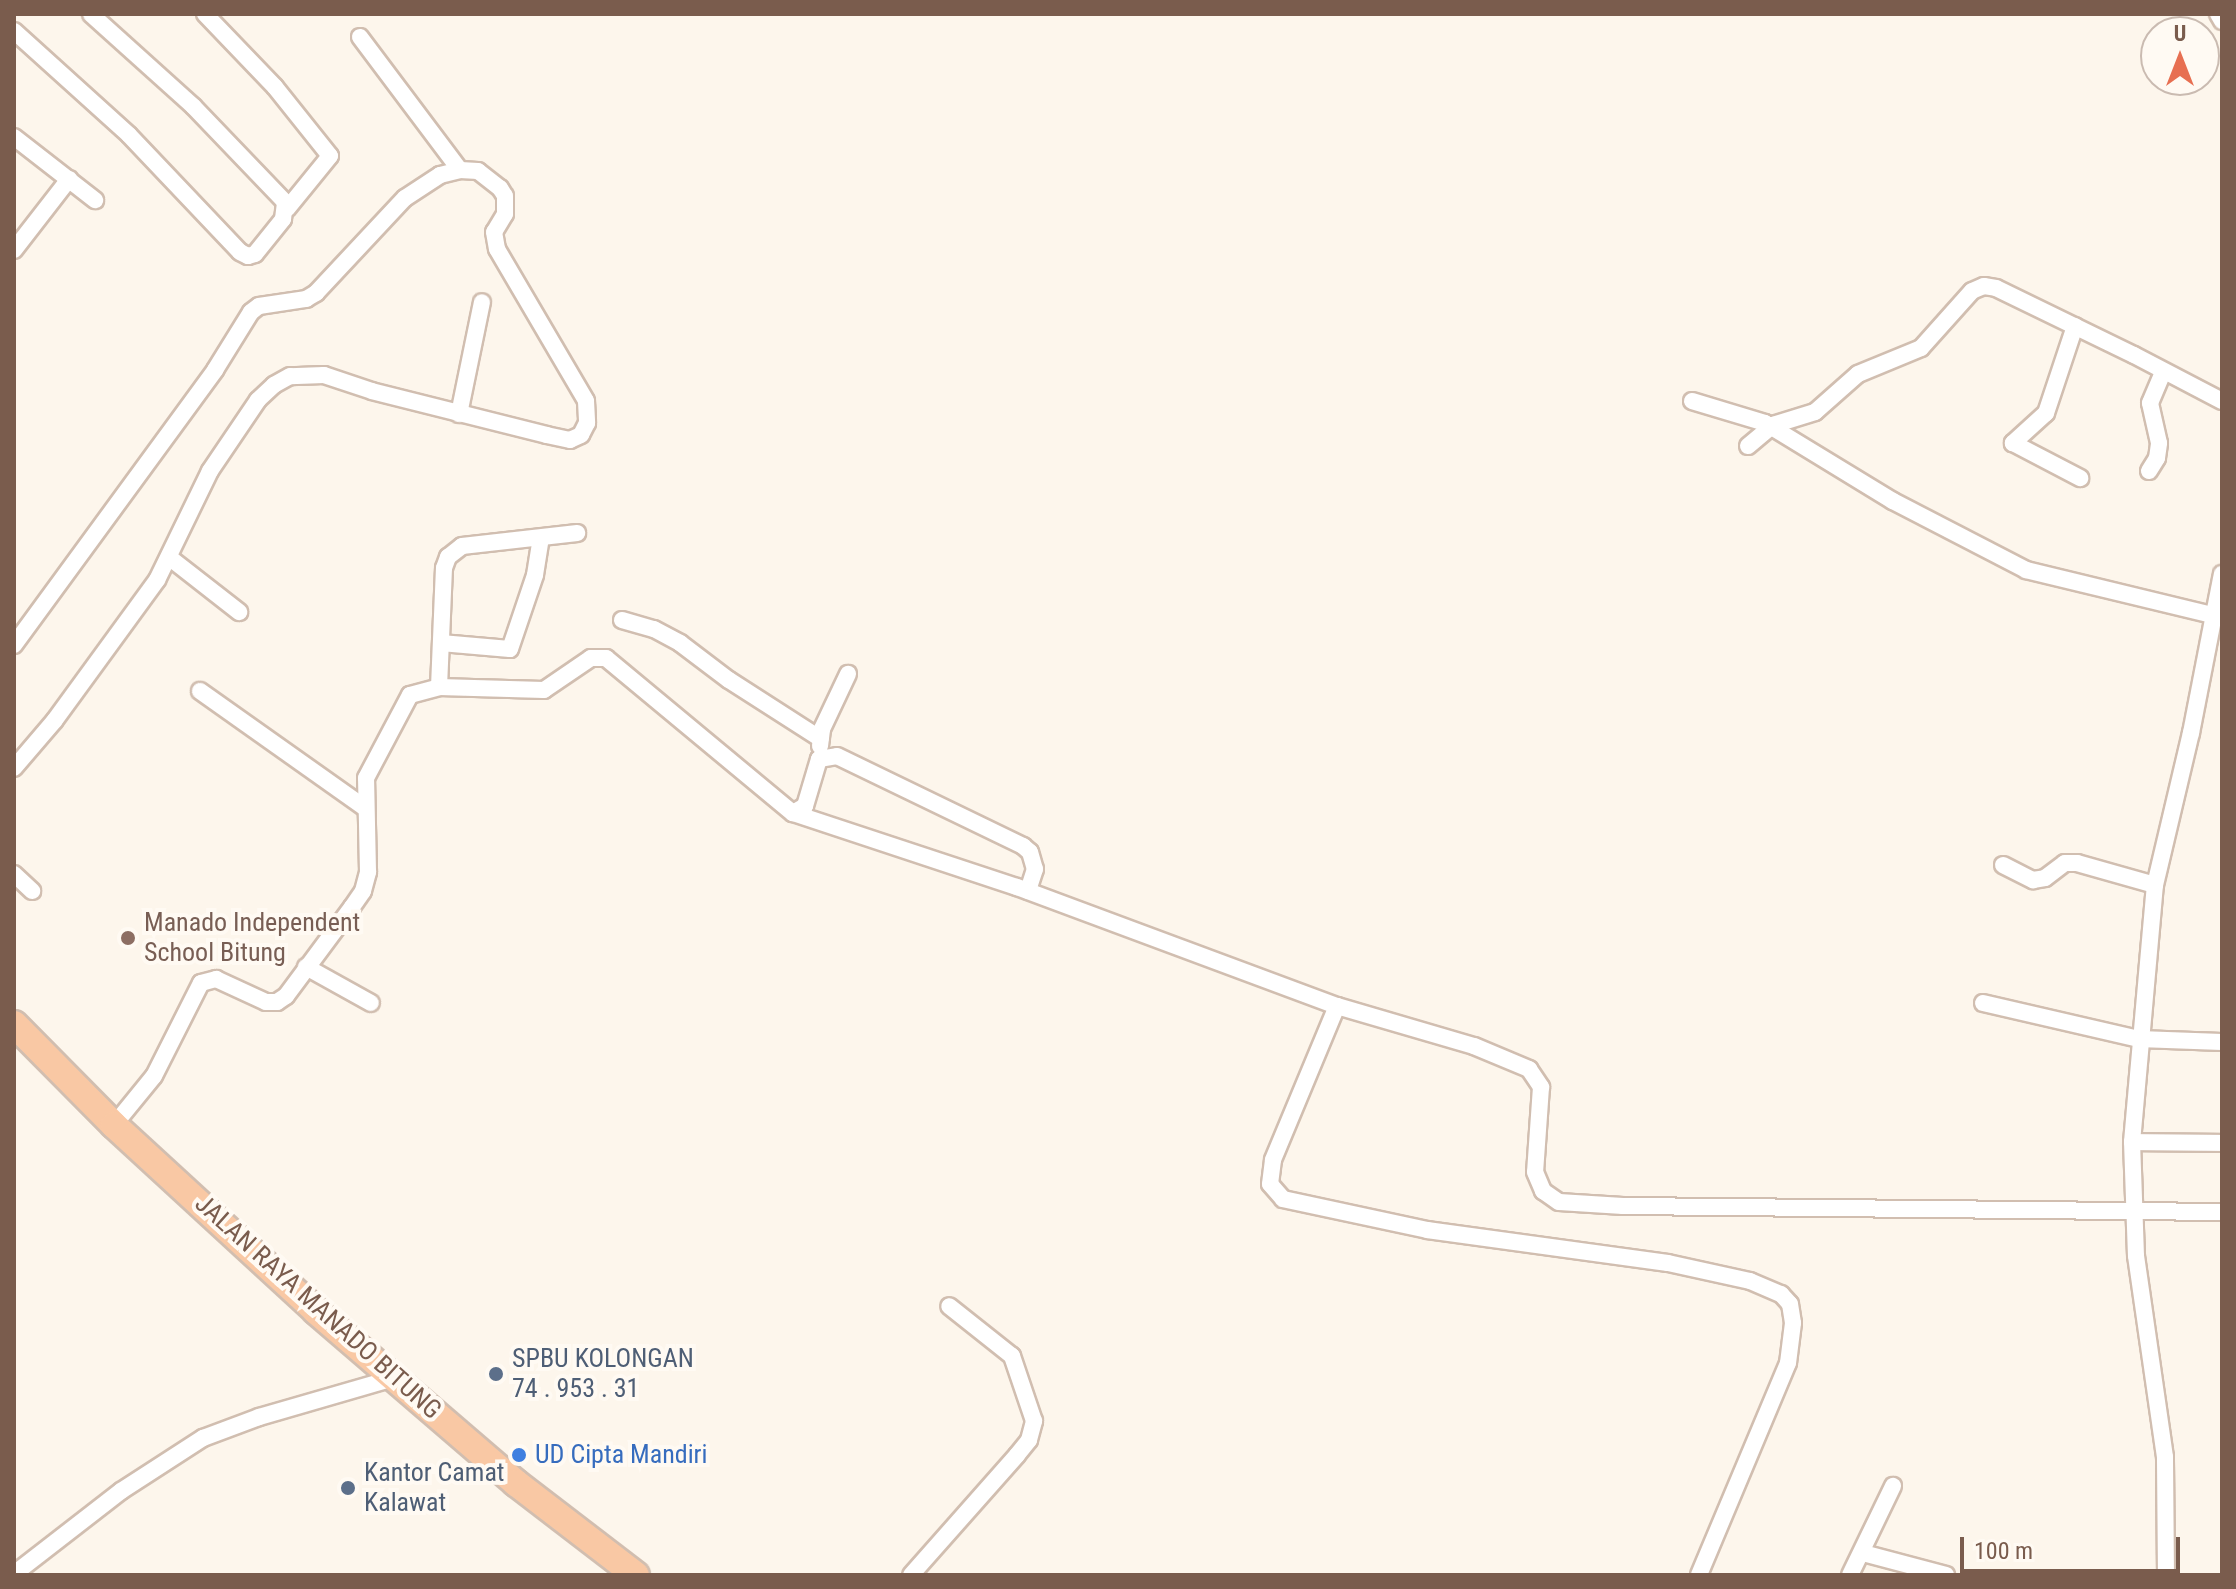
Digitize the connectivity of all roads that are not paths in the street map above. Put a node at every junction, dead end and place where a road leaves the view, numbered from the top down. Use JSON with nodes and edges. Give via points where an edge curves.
{"nodes":[{"id":1,"x":91,"y":14,"type":"edge"},
{"id":2,"x":205,"y":14,"type":"edge"},
{"id":3,"x":2218,"y":14,"type":"edge"},
{"id":4,"x":2222,"y":21,"type":"edge"},
{"id":5,"x":14,"y":31,"type":"edge"},
{"id":6,"x":360,"y":37,"type":"dead end"},
{"id":7,"x":15,"y":139,"type":"edge"},
{"id":8,"x":460,"y":170,"type":"junction"},
{"id":9,"x":69,"y":179,"type":"junction"},
{"id":10,"x":95,"y":200,"type":"dead end"},
{"id":11,"x":287,"y":209,"type":"junction"},
{"id":12,"x":14,"y":250,"type":"edge"},
{"id":13,"x":482,"y":302,"type":"dead end"},
{"id":14,"x":2075,"y":326,"type":"junction"},
{"id":15,"x":2163,"y":372,"type":"junction"},
{"id":16,"x":1692,"y":401,"type":"dead end"},
{"id":17,"x":2222,"y":401,"type":"edge"},
{"id":18,"x":459,"y":414,"type":"junction"},
{"id":19,"x":1771,"y":426,"type":"junction"},
{"id":20,"x":1748,"y":446,"type":"dead end"},
{"id":21,"x":2149,"y":471,"type":"dead end"},
{"id":22,"x":2080,"y":478,"type":"dead end"},
{"id":23,"x":577,"y":533,"type":"dead end"},
{"id":24,"x":541,"y":538,"type":"junction"},
{"id":25,"x":170,"y":558,"type":"junction"},
{"id":26,"x":2222,"y":574,"type":"edge"},
{"id":27,"x":239,"y":612,"type":"dead end"},
{"id":28,"x":2212,"y":615,"type":"junction"},
{"id":29,"x":622,"y":620,"type":"dead end"},
{"id":30,"x":441,"y":643,"type":"junction"},
{"id":31,"x":14,"y":645,"type":"edge"},
{"id":32,"x":848,"y":674,"type":"dead end"},
{"id":33,"x":439,"y":687,"type":"junction"},
{"id":34,"x":200,"y":691,"type":"dead end"},
{"id":35,"x":821,"y":739,"type":"junction"},
{"id":36,"x":817,"y":763,"type":"junction"},
{"id":37,"x":14,"y":768,"type":"edge"},
{"id":38,"x":365,"y":808,"type":"junction"},
{"id":39,"x":793,"y":813,"type":"junction"},
{"id":40,"x":2003,"y":865,"type":"dead end"},
{"id":41,"x":14,"y":874,"type":"edge"},
{"id":42,"x":2155,"y":885,"type":"junction"},
{"id":43,"x":32,"y":891,"type":"dead end"},
{"id":44,"x":1028,"y":891,"type":"junction"},
{"id":45,"x":306,"y":967,"type":"junction"},
{"id":46,"x":371,"y":1003,"type":"dead end"},
{"id":47,"x":1983,"y":1003,"type":"dead end"},
{"id":48,"x":1337,"y":1006,"type":"junction"},
{"id":49,"x":14,"y":1024,"type":"edge"},
{"id":50,"x":2139,"y":1039,"type":"junction"},
{"id":51,"x":2222,"y":1042,"type":"edge"},
{"id":52,"x":114,"y":1125,"type":"junction"},
{"id":53,"x":2132,"y":1142,"type":"junction"},
{"id":54,"x":2222,"y":1143,"type":"edge"},
{"id":55,"x":2132,"y":1210,"type":"junction"},
{"id":56,"x":2222,"y":1212,"type":"edge"},
{"id":57,"x":949,"y":1306,"type":"dead end"},
{"id":58,"x":394,"y":1378,"type":"junction"},
{"id":59,"x":1893,"y":1486,"type":"dead end"},
{"id":60,"x":1863,"y":1553,"type":"junction"},
{"id":61,"x":14,"y":1574,"type":"edge"},
{"id":62,"x":636,"y":1575,"type":"edge"},
{"id":63,"x":911,"y":1575,"type":"edge"},
{"id":64,"x":1699,"y":1575,"type":"edge"},
{"id":65,"x":1850,"y":1575,"type":"edge"},
{"id":66,"x":1946,"y":1575,"type":"edge"},
{"id":67,"x":2166,"y":1575,"type":"edge"}],
"edges":[{"from":1,"to":11,"type":"street","via":[[236,148]]},
{"from":2,"to":11,"type":"street","via":[[275,87],[330,156]]},
{"from":3,"to":4,"type":"street"},
{"from":5,"to":11,"type":"street","via":[[129,135],[244,255],[260,250]]},
{"from":6,"to":8,"type":"street"},
{"from":7,"to":9,"type":"street"},
{"from":8,"to":18,"type":"street","via":[[484,174],[505,196],[505,214],[494,232],[497,249],[586,401],[588,414],[581,435],[570,440]]},
{"from":8,"to":31,"type":"street","via":[[440,175],[405,198],[316,293],[251,312],[215,370]]},
{"from":9,"to":10,"type":"street"},
{"from":9,"to":12,"type":"street"},
{"from":13,"to":18,"type":"street"},
{"from":14,"to":15,"type":"street"},
{"from":14,"to":19,"type":"street","via":[[1996,288],[1981,287],[1921,348],[1858,374],[1810,415]]},
{"from":14,"to":22,"type":"street","via":[[2046,413],[2013,443]]},
{"from":15,"to":17,"type":"street"},
{"from":15,"to":21,"type":"street","via":[[2150,403],[2159,443]]},
{"from":16,"to":19,"type":"street"},
{"from":18,"to":25,"type":"street","via":[[324,375],[290,376],[258,400],[227,446]]},
{"from":19,"to":20,"type":"street"},
{"from":19,"to":28,"type":"street","via":[[1893,501],[2015,565]]},
{"from":23,"to":24,"type":"street"},
{"from":24,"to":30,"type":"street","via":[[462,546],[448,557]]},
{"from":24,"to":30,"type":"street","via":[[535,575],[510,649]]},
{"from":25,"to":27,"type":"street"},
{"from":25,"to":37,"type":"street","via":[[55,720]]},
{"from":26,"to":28,"type":"street"},
{"from":28,"to":42,"type":"street"},
{"from":29,"to":35,"type":"street","via":[[680,643]]},
{"from":30,"to":33,"type":"street"},
{"from":32,"to":35,"type":"street"},
{"from":33,"to":38,"type":"street","via":[[415,692],[403,703],[366,778]]},
{"from":33,"to":39,"type":"street","via":[[544,690],[591,658],[606,658]]},
{"from":34,"to":38,"type":"street"},
{"from":35,"to":36,"type":"street"},
{"from":36,"to":39,"type":"street","via":[[805,806]]},
{"from":36,"to":44,"type":"street","via":[[822,757],[837,756],[1023,846],[1035,869]]},
{"from":38,"to":45,"type":"street","via":[[365,886]]},
{"from":39,"to":44,"type":"street"},
{"from":40,"to":42,"type":"street","via":[[2039,879],[2065,863],[2077,863]]},
{"from":41,"to":43,"type":"street"},
{"from":42,"to":50,"type":"street"},
{"from":44,"to":48,"type":"street"},
{"from":45,"to":46,"type":"street"},
{"from":45,"to":52,"type":"street","via":[[286,996],[273,1003],[216,979],[201,983],[154,1076]]},
{"from":47,"to":50,"type":"street"},
{"from":48,"to":55,"type":"street","via":[[1474,1046],[1529,1069],[1541,1087],[1535,1172],[1543,1191],[1559,1202]]},
{"from":48,"to":64,"type":"street","via":[[1273,1160],[1270,1184],[1283,1199],[1427,1230],[1683,1266],[1769,1287],[1790,1304],[1788,1363]]},
{"from":49,"to":52,"type":"highway","name":"JALAN RAYA MANADO BITUNG"},
{"from":50,"to":51,"type":"street"},
{"from":50,"to":53,"type":"street"},
{"from":52,"to":58,"type":"highway","name":"JALAN RAYA MANADO BITUNG"},
{"from":53,"to":54,"type":"street"},
{"from":53,"to":55,"type":"street"},
{"from":55,"to":56,"type":"street"},
{"from":55,"to":67,"type":"street","via":[[2165,1457]]},
{"from":57,"to":63,"type":"street","via":[[1012,1356],[1034,1421],[1029,1440]]},
{"from":58,"to":61,"type":"street","via":[[203,1438],[121,1491]]},
{"from":58,"to":62,"type":"highway","name":"JALAN RAYA MANADO BITUNG","via":[[516,1483]]},
{"from":59,"to":60,"type":"street"},
{"from":60,"to":65,"type":"street"},
{"from":60,"to":66,"type":"street"}]}
